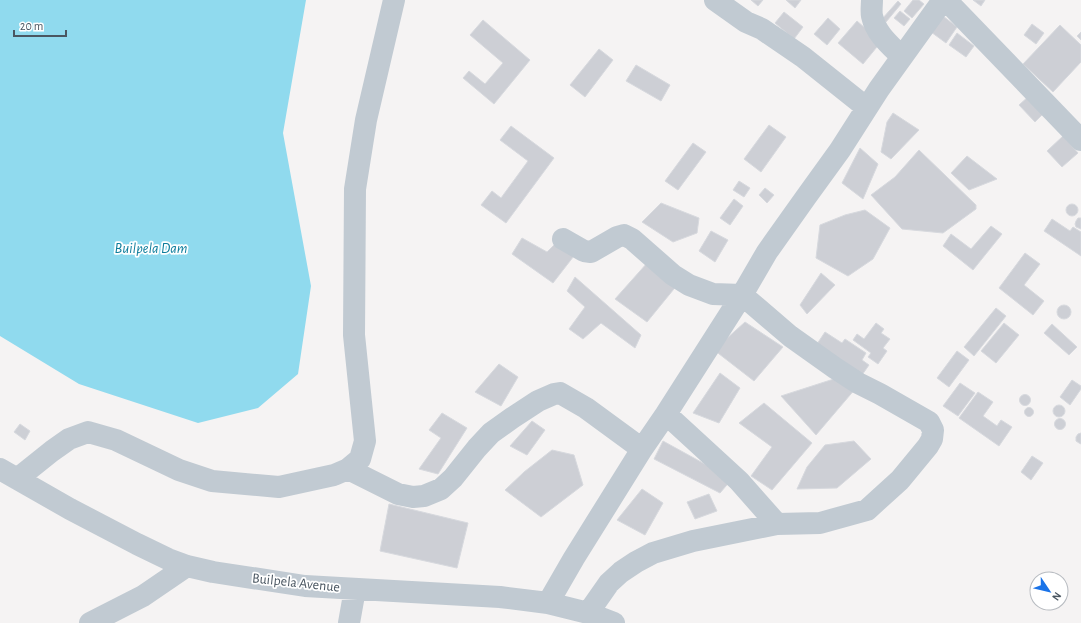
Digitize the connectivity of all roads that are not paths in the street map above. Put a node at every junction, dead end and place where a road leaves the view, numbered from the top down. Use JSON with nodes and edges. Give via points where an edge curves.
{"nodes":[{"id":1,"x":394,"y":0,"type":"edge"},
{"id":2,"x":715,"y":0,"type":"edge"},
{"id":3,"x":872,"y":0,"type":"edge"},
{"id":4,"x":943,"y":0,"type":"edge"},
{"id":5,"x":946,"y":0,"type":"edge"},
{"id":6,"x":902,"y":57,"type":"junction"},
{"id":7,"x":867,"y":108,"type":"junction"},
{"id":8,"x":1081,"y":140,"type":"edge"},
{"id":9,"x":563,"y":239,"type":"dead end"},
{"id":10,"x":742,"y":295,"type":"junction"},
{"id":11,"x":666,"y":414,"type":"junction"},
{"id":12,"x":642,"y":449,"type":"junction"},
{"id":13,"x":348,"y":469,"type":"junction"},
{"id":14,"x":8,"y":474,"type":"edge"},
{"id":15,"x":777,"y":524,"type":"junction"},
{"id":16,"x":187,"y":566,"type":"junction"},
{"id":17,"x":355,"y":589,"type":"junction"},
{"id":18,"x":548,"y":603,"type":"junction"},
{"id":19,"x":588,"y":613,"type":"junction"},
{"id":20,"x":90,"y":623,"type":"edge"},
{"id":21,"x":349,"y":623,"type":"edge"},
{"id":22,"x":614,"y":623,"type":"edge"}],
"edges":[{"from":1,"to":13,"type":"street","via":[[366,120],[354,189],[354,335],[365,441],[360,458]]},
{"from":2,"to":7,"type":"street","via":[[746,22],[762,28]]},
{"from":3,"to":6,"type":"street","via":[[876,30]]},
{"from":4,"to":6,"type":"street"},
{"from":5,"to":8,"type":"street"},
{"from":6,"to":7,"type":"street"},
{"from":7,"to":10,"type":"street","via":[[767,252]]},
{"from":9,"to":10,"type":"street","via":[[584,251],[591,252],[624,235],[690,286],[714,294]]},
{"from":10,"to":11,"type":"street"},
{"from":10,"to":15,"type":"street","via":[[797,341],[858,383],[929,422],[933,430],[928,446],[900,480],[867,510],[820,522]]},
{"from":11,"to":12,"type":"street"},
{"from":11,"to":15,"type":"street","via":[[739,481]]},
{"from":12,"to":13,"type":"street","via":[[586,408],[560,394],[554,394],[538,401],[496,430],[453,478],[441,489],[424,496],[398,494]]},
{"from":12,"to":18,"type":"street"},
{"from":13,"to":14,"type":"street","via":[[334,475],[279,487],[212,481],[179,470],[116,440],[88,432],[69,439]]},
{"from":14,"to":16,"type":"street","name":"Builpela Avenue","via":[[137,544]]},
{"from":15,"to":19,"type":"street","via":[[693,541],[653,553],[621,572],[609,583]]},
{"from":16,"to":17,"type":"street","name":"Builpela Avenue","via":[[305,586]]},
{"from":16,"to":20,"type":"street","via":[[143,596]]},
{"from":17,"to":18,"type":"street","name":"Builpela Avenue","via":[[500,597]]},
{"from":17,"to":21,"type":"street"},
{"from":18,"to":19,"type":"street","name":"Builpela Avenue"},
{"from":19,"to":22,"type":"street","name":"Builpela Avenue"}]}
